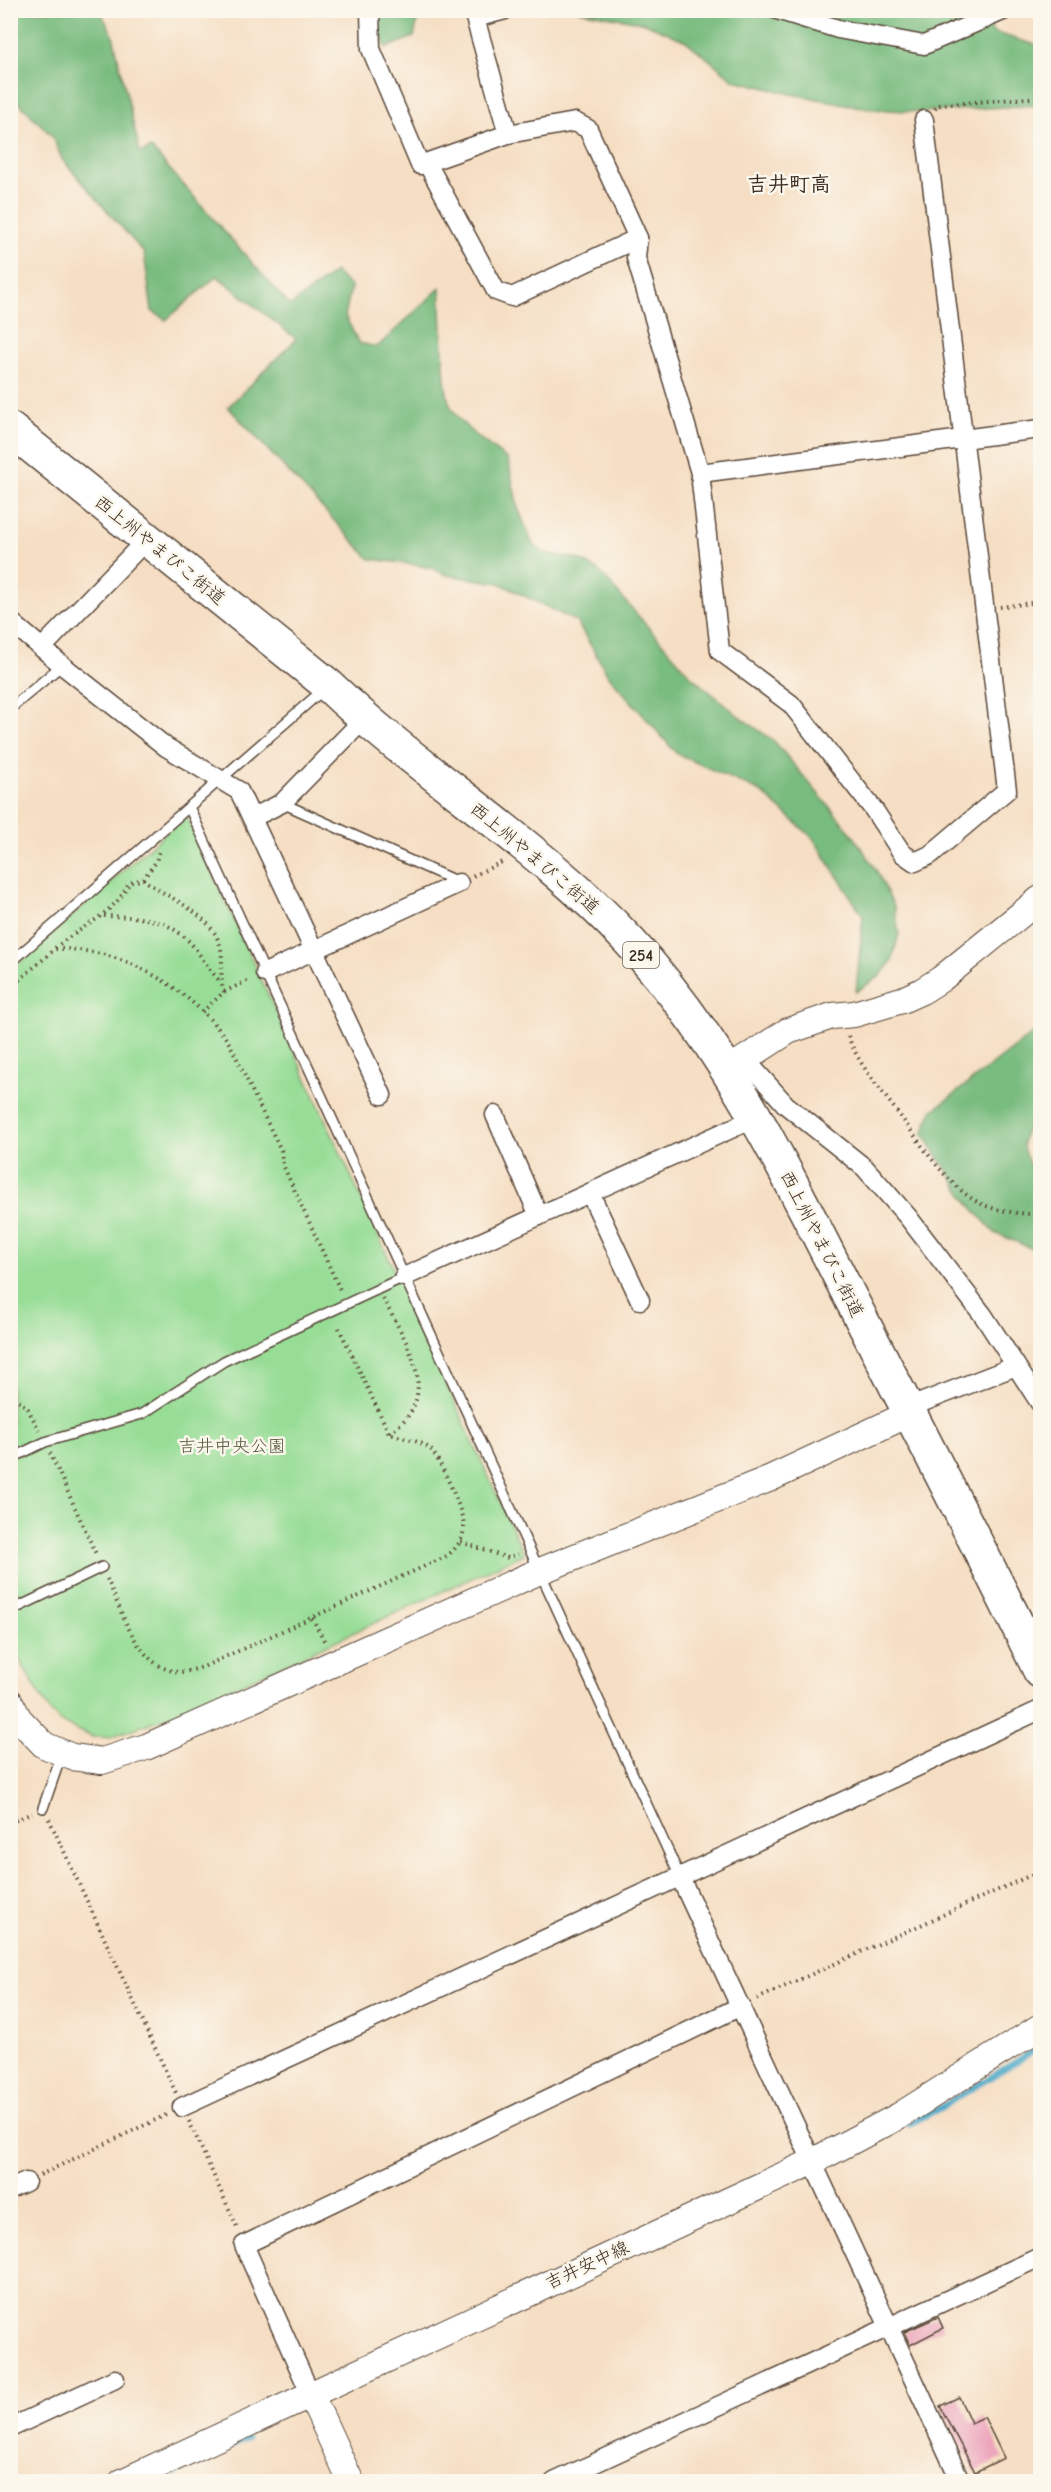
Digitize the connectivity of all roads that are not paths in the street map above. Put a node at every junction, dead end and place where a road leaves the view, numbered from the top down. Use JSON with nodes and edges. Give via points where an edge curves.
{"nodes":[{"id":1,"x":370,"y":10,"type":"edge"},
{"id":2,"x":505,"y":10,"type":"edge"},
{"id":3,"x":777,"y":10,"type":"edge"},
{"id":4,"x":1005,"y":10,"type":"edge"},
{"id":5,"x":924,"y":120,"type":"road end"},
{"id":6,"x":508,"y":135,"type":"junction"},
{"id":7,"x":426,"y":163,"type":"junction"},
{"id":8,"x":638,"y":238,"type":"junction"},
{"id":9,"x":10,"y":429,"type":"edge"},
{"id":10,"x":1041,"y":429,"type":"edge"},
{"id":11,"x":963,"y":438,"type":"junction"},
{"id":12,"x":700,"y":473,"type":"junction"},
{"id":13,"x":147,"y":539,"type":"junction"},
{"id":14,"x":10,"y":621,"type":"edge"},
{"id":15,"x":42,"y":648,"type":"junction"},
{"id":16,"x":62,"y":665,"type":"junction"},
{"id":17,"x":328,"y":685,"type":"junction"},
{"id":18,"x":10,"y":709,"type":"edge"},
{"id":19,"x":364,"y":719,"type":"junction"},
{"id":20,"x":222,"y":780,"type":"junction"},
{"id":21,"x":282,"y":803,"type":"junction"},
{"id":22,"x":189,"y":807,"type":"junction"},
{"id":23,"x":254,"y":817,"type":"junction"},
{"id":24,"x":459,"y":883,"type":"joint"},
{"id":25,"x":1041,"y":899,"type":"edge"},
{"id":26,"x":315,"y":949,"type":"junction"},
{"id":27,"x":10,"y":963,"type":"edge"},
{"id":28,"x":265,"y":973,"type":"junction"},
{"id":29,"x":740,"y":1069,"type":"junction"},
{"id":30,"x":382,"y":1095,"type":"dead end"},
{"id":31,"x":495,"y":1115,"type":"dead end"},
{"id":32,"x":755,"y":1118,"type":"junction"},
{"id":33,"x":590,"y":1193,"type":"junction"},
{"id":34,"x":539,"y":1216,"type":"junction"},
{"id":35,"x":404,"y":1277,"type":"junction"},
{"id":36,"x":640,"y":1300,"type":"dead end"},
{"id":37,"x":1016,"y":1366,"type":"junction"},
{"id":38,"x":1041,"y":1403,"type":"edge"},
{"id":39,"x":911,"y":1413,"type":"junction"},
{"id":40,"x":10,"y":1459,"type":"edge"},
{"id":41,"x":534,"y":1561,"type":"junction"},
{"id":42,"x":102,"y":1567,"type":"road end"},
{"id":43,"x":10,"y":1611,"type":"edge"},
{"id":44,"x":1041,"y":1671,"type":"edge"},
{"id":45,"x":10,"y":1702,"type":"edge"},
{"id":46,"x":1041,"y":1710,"type":"edge"},
{"id":47,"x":62,"y":1753,"type":"junction"},
{"id":48,"x":43,"y":1808,"type":"road end"},
{"id":49,"x":680,"y":1877,"type":"junction"},
{"id":50,"x":741,"y":2006,"type":"junction"},
{"id":51,"x":1041,"y":2027,"type":"edge"},
{"id":52,"x":183,"y":2107,"type":"road end"},
{"id":53,"x":812,"y":2162,"type":"junction"},
{"id":54,"x":1039,"y":2261,"type":"edge"},
{"id":55,"x":890,"y":2327,"type":"junction"},
{"id":56,"x":115,"y":2379,"type":"dead end"},
{"id":57,"x":310,"y":2393,"type":"junction"},
{"id":58,"x":10,"y":2428,"type":"edge"},
{"id":59,"x":122,"y":2481,"type":"edge"},
{"id":60,"x":351,"y":2481,"type":"edge"},
{"id":61,"x":554,"y":2481,"type":"edge"},
{"id":62,"x":961,"y":2481,"type":"edge"}],
"edges":[{"from":1,"to":7,"type":"street","via":[[375,60],[420,165]]},
{"from":2,"to":6,"type":"street","via":[[475,18]]},
{"from":3,"to":4,"type":"street","via":[[838,29],[924,45]]},
{"from":5,"to":11,"type":"street"},
{"from":6,"to":7,"type":"street"},
{"from":6,"to":8,"type":"street","via":[[575,122],[588,129]]},
{"from":7,"to":8,"type":"street","via":[[496,291],[512,297]]},
{"from":8,"to":12,"type":"street","via":[[636,258]]},
{"from":9,"to":13,"type":"highway","name":"西上州やまびこ街道","number":"254"},
{"from":10,"to":11,"type":"street"},
{"from":11,"to":12,"type":"street"},
{"from":11,"to":12,"type":"street","via":[[1007,790],[930,855],[915,862],[902,853],[874,810],[791,704],[720,651]]},
{"from":13,"to":15,"type":"street"},
{"from":13,"to":17,"type":"highway","name":"西上州やまびこ街道","number":"254"},
{"from":14,"to":15,"type":"street"},
{"from":15,"to":16,"type":"street"},
{"from":16,"to":18,"type":"lane"},
{"from":16,"to":20,"type":"street","via":[[166,747]]},
{"from":17,"to":19,"type":"highway","name":"西上州やまびこ街道","number":"254"},
{"from":17,"to":20,"type":"lane"},
{"from":19,"to":21,"type":"street"},
{"from":19,"to":29,"type":"highway","name":"西上州やまびこ街道","number":"254","via":[[576,887],[632,944]]},
{"from":20,"to":22,"type":"lane"},
{"from":20,"to":23,"type":"street","via":[[239,791]]},
{"from":21,"to":23,"type":"street"},
{"from":21,"to":24,"type":"lane"},
{"from":22,"to":27,"type":"lane"},
{"from":22,"to":28,"type":"lane"},
{"from":23,"to":26,"type":"street"},
{"from":24,"to":26,"type":"street"},
{"from":25,"to":29,"type":"street","via":[[922,991],[893,1003],[832,1016],[788,1031]]},
{"from":26,"to":28,"type":"street"},
{"from":26,"to":30,"type":"street"},
{"from":28,"to":35,"type":"lane"},
{"from":29,"to":32,"type":"highway","name":"西上州やまびこ街道","number":"254"},
{"from":29,"to":37,"type":"street","via":[[866,1168],[915,1226]]},
{"from":31,"to":34,"type":"street"},
{"from":32,"to":33,"type":"street"},
{"from":32,"to":39,"type":"highway","name":"西上州やまびこ街道","number":"254"},
{"from":33,"to":34,"type":"street"},
{"from":33,"to":36,"type":"street"},
{"from":34,"to":35,"type":"street"},
{"from":35,"to":40,"type":"lane","via":[[224,1361],[142,1414],[45,1442]]},
{"from":35,"to":41,"type":"lane"},
{"from":37,"to":38,"type":"street"},
{"from":37,"to":39,"type":"street","via":[[923,1402]]},
{"from":39,"to":41,"type":"street","via":[[771,1478]]},
{"from":39,"to":44,"type":"highway","name":"西上州やまびこ街道","number":"254"},
{"from":41,"to":47,"type":"street","via":[[146,1747],[102,1761]]},
{"from":41,"to":49,"type":"lane"},
{"from":42,"to":43,"type":"lane"},
{"from":45,"to":47,"type":"street","via":[[19,1719],[44,1745]]},
{"from":46,"to":49,"type":"street"},
{"from":47,"to":48,"type":"lane"},
{"from":49,"to":50,"type":"street"},
{"from":49,"to":52,"type":"street"},
{"from":50,"to":53,"type":"street"},
{"from":50,"to":57,"type":"street","via":[[244,2245]]},
{"from":51,"to":53,"type":"street","name":"吉井安中線","via":[[899,2116]]},
{"from":53,"to":55,"type":"street"},
{"from":53,"to":57,"type":"street","name":"吉井安中線"},
{"from":54,"to":55,"type":"street"},
{"from":55,"to":61,"type":"street"},
{"from":55,"to":62,"type":"street"},
{"from":56,"to":58,"type":"street"},
{"from":57,"to":59,"type":"street","name":"吉井安中線"},
{"from":57,"to":60,"type":"street"}]}
